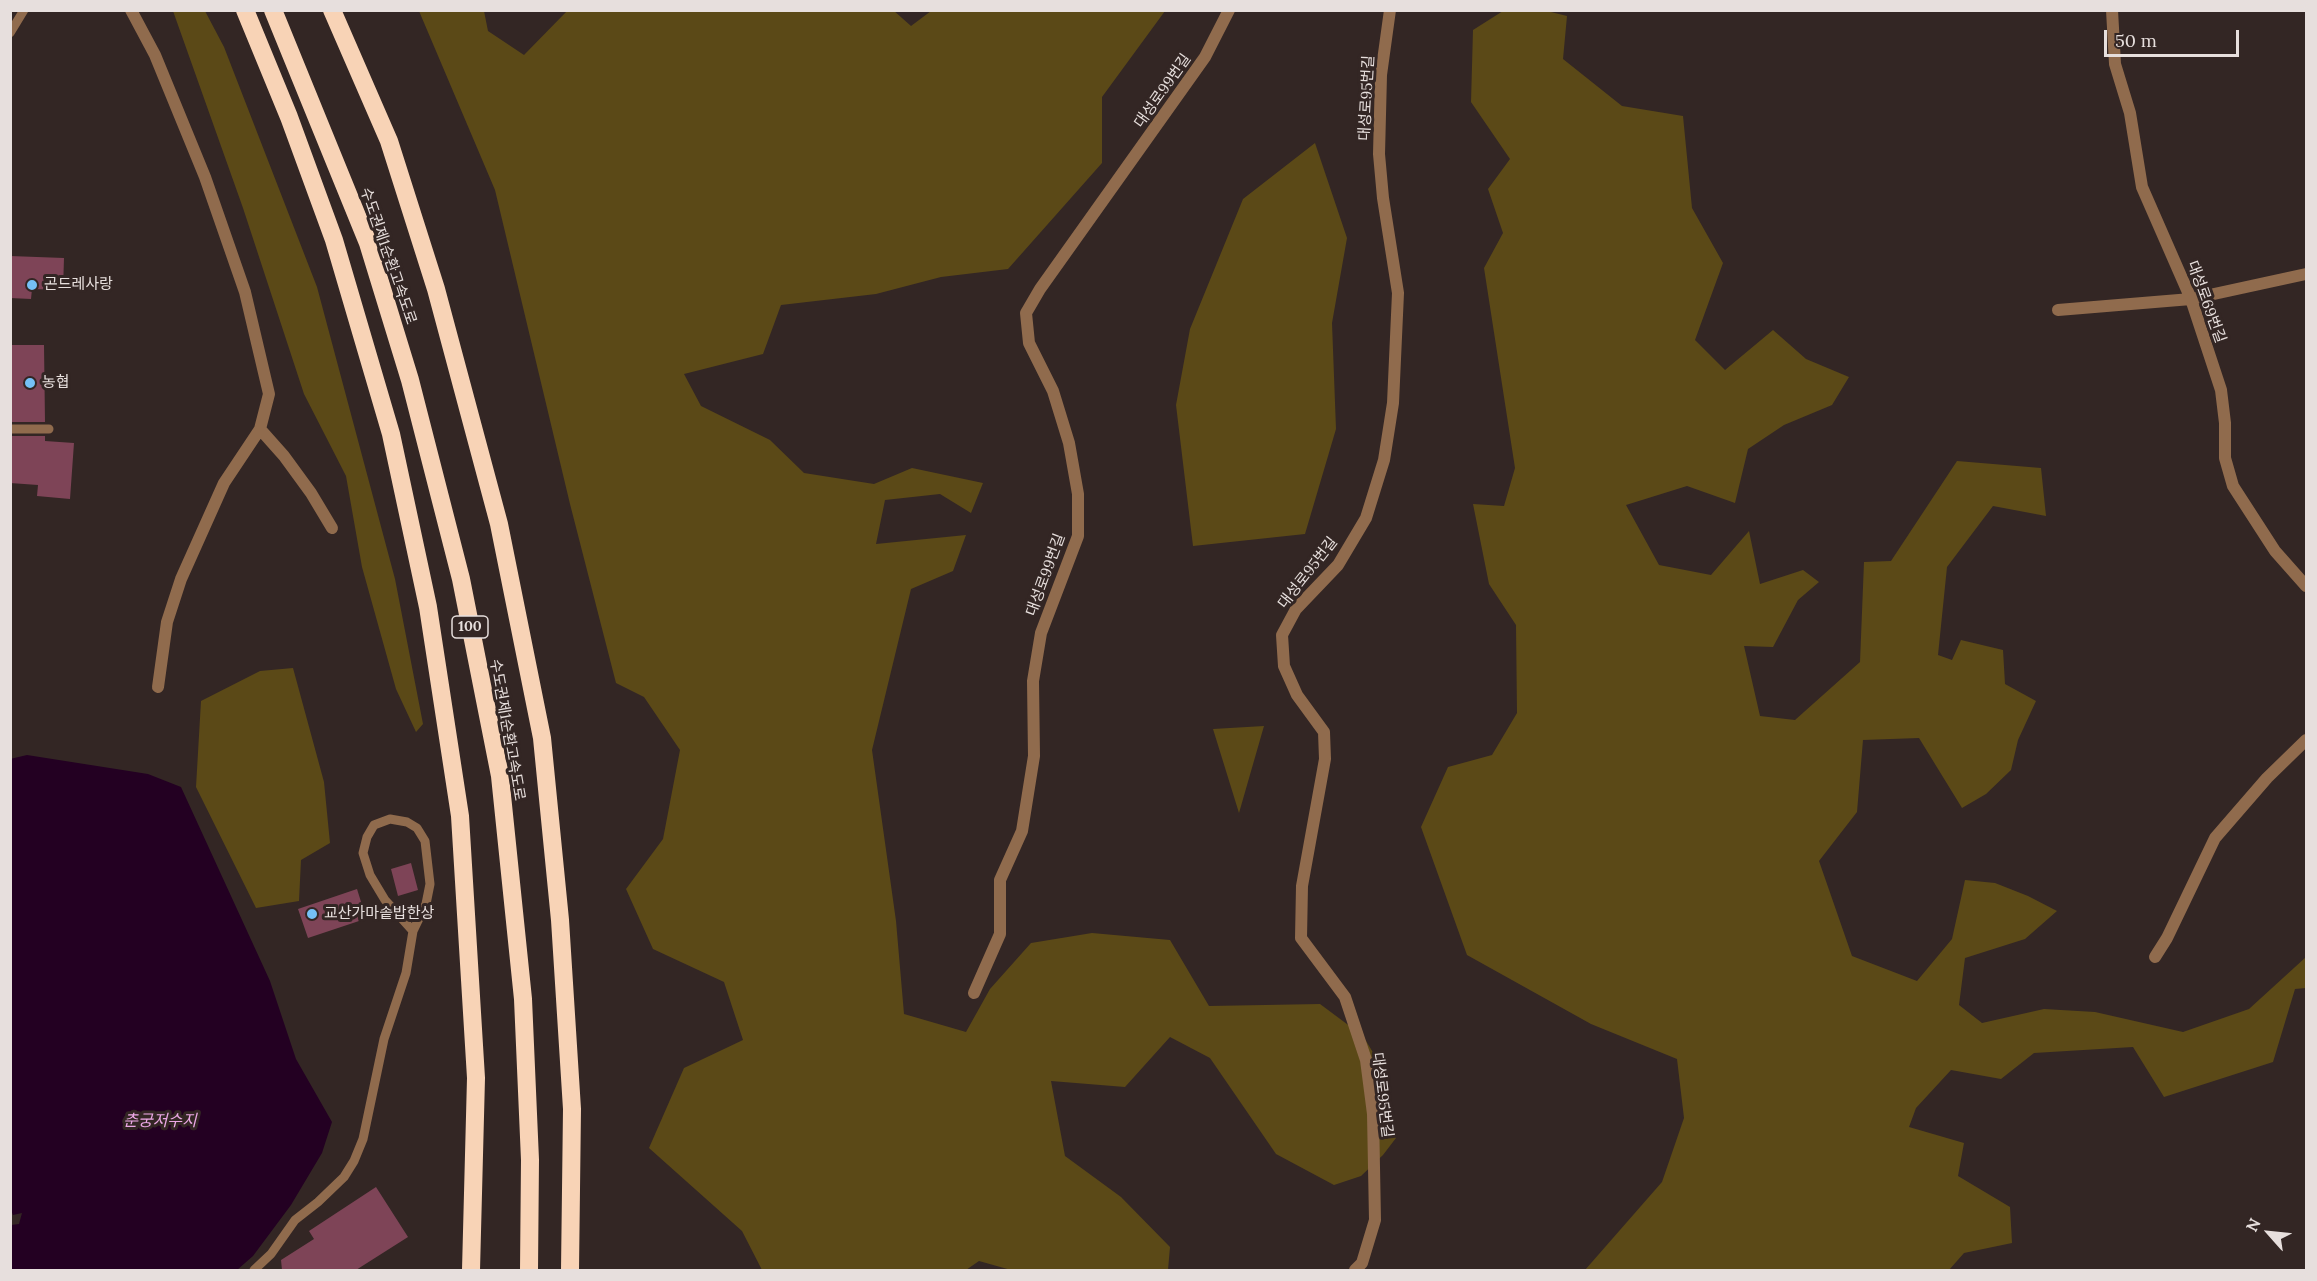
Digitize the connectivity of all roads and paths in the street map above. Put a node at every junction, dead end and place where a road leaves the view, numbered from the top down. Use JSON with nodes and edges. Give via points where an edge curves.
{"nodes":[{"id":1,"x":24,"y":10,"type":"edge"},
{"id":2,"x":131,"y":10,"type":"edge"},
{"id":3,"x":245,"y":10,"type":"edge"},
{"id":4,"x":273,"y":10,"type":"edge"},
{"id":5,"x":332,"y":10,"type":"edge"},
{"id":6,"x":1229,"y":10,"type":"edge"},
{"id":7,"x":1390,"y":10,"type":"edge"},
{"id":8,"x":2112,"y":10,"type":"edge"},
{"id":9,"x":10,"y":33,"type":"edge"},
{"id":10,"x":2307,"y":274,"type":"edge"},
{"id":11,"x":2191,"y":299,"type":"junction"},
{"id":12,"x":2058,"y":310,"type":"dead end"},
{"id":13,"x":10,"y":429,"type":"edge"},
{"id":14,"x":49,"y":429,"type":"dead end"},
{"id":15,"x":260,"y":429,"type":"junction"},
{"id":16,"x":332,"y":528,"type":"dead end"},
{"id":17,"x":2307,"y":586,"type":"edge"},
{"id":18,"x":158,"y":687,"type":"dead end"},
{"id":19,"x":2307,"y":740,"type":"edge"},
{"id":20,"x":413,"y":931,"type":"junction"},
{"id":21,"x":2155,"y":957,"type":"dead end"},
{"id":22,"x":974,"y":993,"type":"dead end"},
{"id":23,"x":254,"y":1270,"type":"edge"},
{"id":24,"x":471,"y":1270,"type":"edge"},
{"id":25,"x":529,"y":1270,"type":"edge"},
{"id":26,"x":570,"y":1270,"type":"edge"},
{"id":27,"x":1355,"y":1270,"type":"edge"}],
"edges":[{"from":1,"to":9,"type":"lane"},
{"from":2,"to":15,"type":"street","via":[[156,55],[205,177],[244,292],[269,394]]},
{"from":3,"to":24,"type":"highway","number":"100","via":[[334,240],[391,434],[428,607],[460,816],[476,1078]]},
{"from":4,"to":25,"type":"highway","name":"수도권제1순환고속도로","number":"100","via":[[368,243],[410,380],[461,579],[500,776],[523,999],[530,1160]]},
{"from":5,"to":26,"type":"highway","name":"수도권제1순환고속도로","via":[[389,141],[436,289],[499,524],[542,738],[560,920],[572,1109]]},
{"from":6,"to":22,"type":"street","name":"대성로99번길","via":[[1206,57],[1026,313],[1029,343],[1053,391],[1069,443],[1078,494],[1078,536],[1041,633],[1032,681],[1034,756],[1022,831],[1000,880],[1000,934]]},
{"from":7,"to":27,"type":"street","name":"대성로95번길","via":[[1381,75],[1379,154],[1398,293],[1394,403],[1384,460],[1366,518],[1338,565],[1296,609],[1282,635],[1284,666],[1297,694],[1324,732],[1325,759],[1302,886],[1301,938],[1345,997],[1366,1060],[1373,1114],[1375,1220],[1362,1263]]},
{"from":8,"to":11,"type":"street","name":"대성로69번길","via":[[2115,64],[2130,113],[2142,187]]},
{"from":10,"to":11,"type":"street"},
{"from":11,"to":12,"type":"street"},
{"from":11,"to":17,"type":"street","name":"대성로69번길","via":[[2221,390],[2225,458],[2233,486],[2275,551]]},
{"from":13,"to":14,"type":"lane"},
{"from":15,"to":16,"type":"street","via":[[297,474]]},
{"from":15,"to":18,"type":"street","via":[[224,483],[181,579],[167,622]]},
{"from":19,"to":21,"type":"street","via":[[2267,778],[2215,838]]},
{"from":20,"to":20,"type":"lane","via":[[426,904],[430,884],[425,841],[417,828],[390,819],[374,825],[363,853],[385,900]]},
{"from":20,"to":23,"type":"lane","via":[[406,973],[384,1039],[363,1139],[354,1161],[344,1177],[295,1220],[271,1254]]}]}
